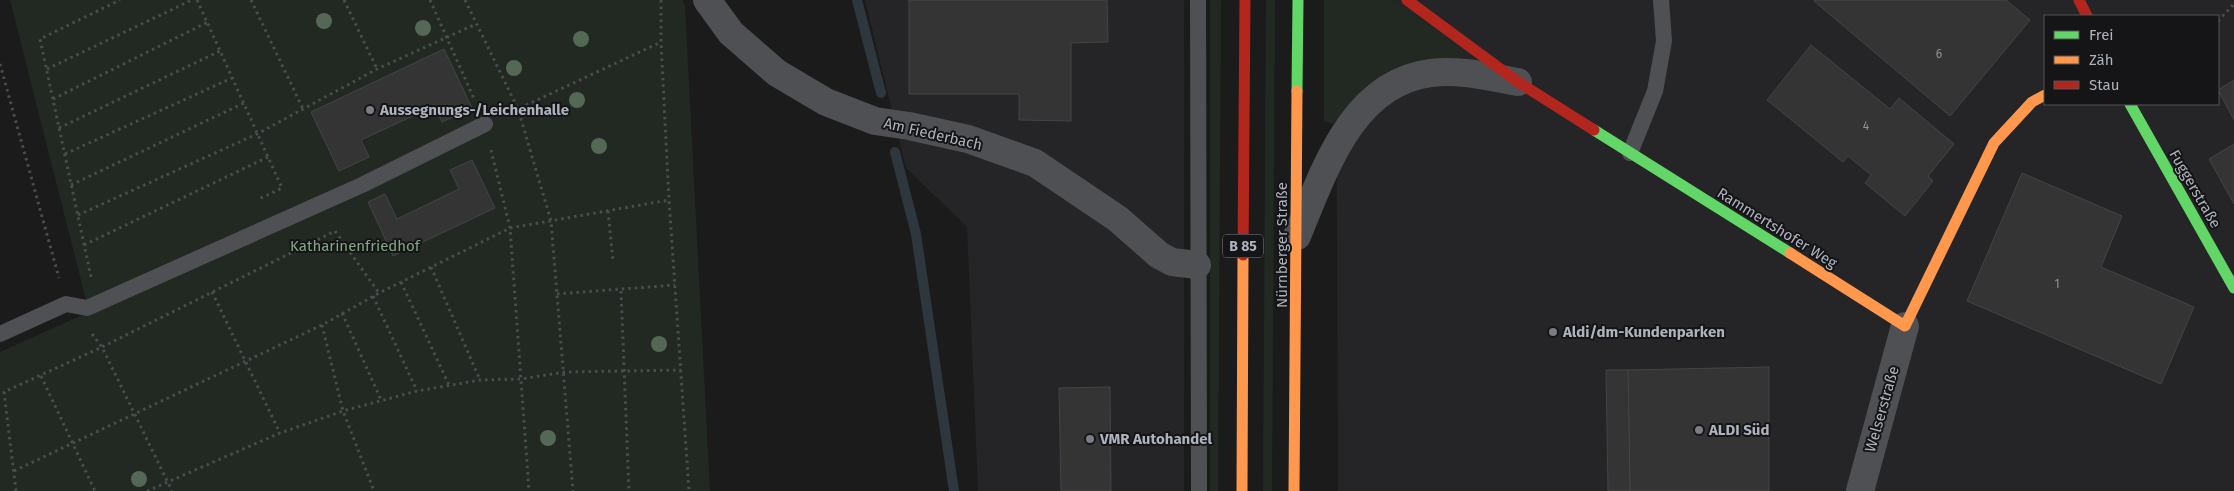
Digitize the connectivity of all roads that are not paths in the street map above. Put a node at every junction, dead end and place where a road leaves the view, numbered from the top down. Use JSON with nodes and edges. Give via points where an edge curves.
{"nodes":[{"id":1,"x":707,"y":0,"type":"edge"},
{"id":2,"x":1198,"y":0,"type":"edge"},
{"id":3,"x":1245,"y":0,"type":"edge"},
{"id":4,"x":1298,"y":0,"type":"edge"},
{"id":5,"x":1408,"y":0,"type":"edge"},
{"id":6,"x":1661,"y":0,"type":"edge"},
{"id":7,"x":2079,"y":0,"type":"edge"},
{"id":8,"x":2086,"y":15,"type":"edge"},
{"id":9,"x":1518,"y":82,"type":"junction"},
{"id":10,"x":2044,"y":96,"type":"edge"},
{"id":11,"x":2131,"y":105,"type":"edge"},
{"id":12,"x":485,"y":124,"type":"road end"},
{"id":13,"x":1630,"y":153,"type":"junction"},
{"id":14,"x":1297,"y":236,"type":"junction"},
{"id":15,"x":1197,"y":265,"type":"junction"},
{"id":16,"x":2234,"y":288,"type":"edge"},
{"id":17,"x":1905,"y":326,"type":"junction"},
{"id":18,"x":0,"y":334,"type":"edge"},
{"id":19,"x":1199,"y":491,"type":"edge"},
{"id":20,"x":1242,"y":491,"type":"edge"},
{"id":21,"x":1294,"y":491,"type":"edge"},
{"id":22,"x":1860,"y":491,"type":"edge"}],
"edges":[{"from":1,"to":15,"type":"street","name":"Am Fiederbach","via":[[732,34],[777,73],[826,102],[875,121],[968,139],[1035,163],[1118,219],[1160,255],[1172,262]]},
{"from":2,"to":15,"type":"lane"},
{"from":3,"to":20,"type":"street","number":"B 85"},
{"from":4,"to":14,"type":"street","name":"Nürnberger Straße"},
{"from":5,"to":9,"type":"street","name":"Rammertshofer Weg"},
{"from":6,"to":13,"type":"lane","via":[[1664,41],[1655,90]]},
{"from":7,"to":8,"type":"street"},
{"from":9,"to":13,"type":"street","name":"Rammertshofer Weg"},
{"from":9,"to":14,"type":"street","via":[[1468,72],[1431,73],[1402,80],[1382,90],[1346,131],[1325,170]]},
{"from":10,"to":17,"type":"street","via":[[2032,102],[1994,143]]},
{"from":11,"to":16,"type":"street","name":"Fuggerstraße"},
{"from":12,"to":18,"type":"lane","via":[[362,185],[88,308],[66,304]]},
{"from":13,"to":17,"type":"street","name":"Rammertshofer Weg"},
{"from":14,"to":21,"type":"street","name":"Nürnberger Straße"},
{"from":15,"to":19,"type":"lane"},
{"from":17,"to":22,"type":"street","name":"Welserstraße"}]}
